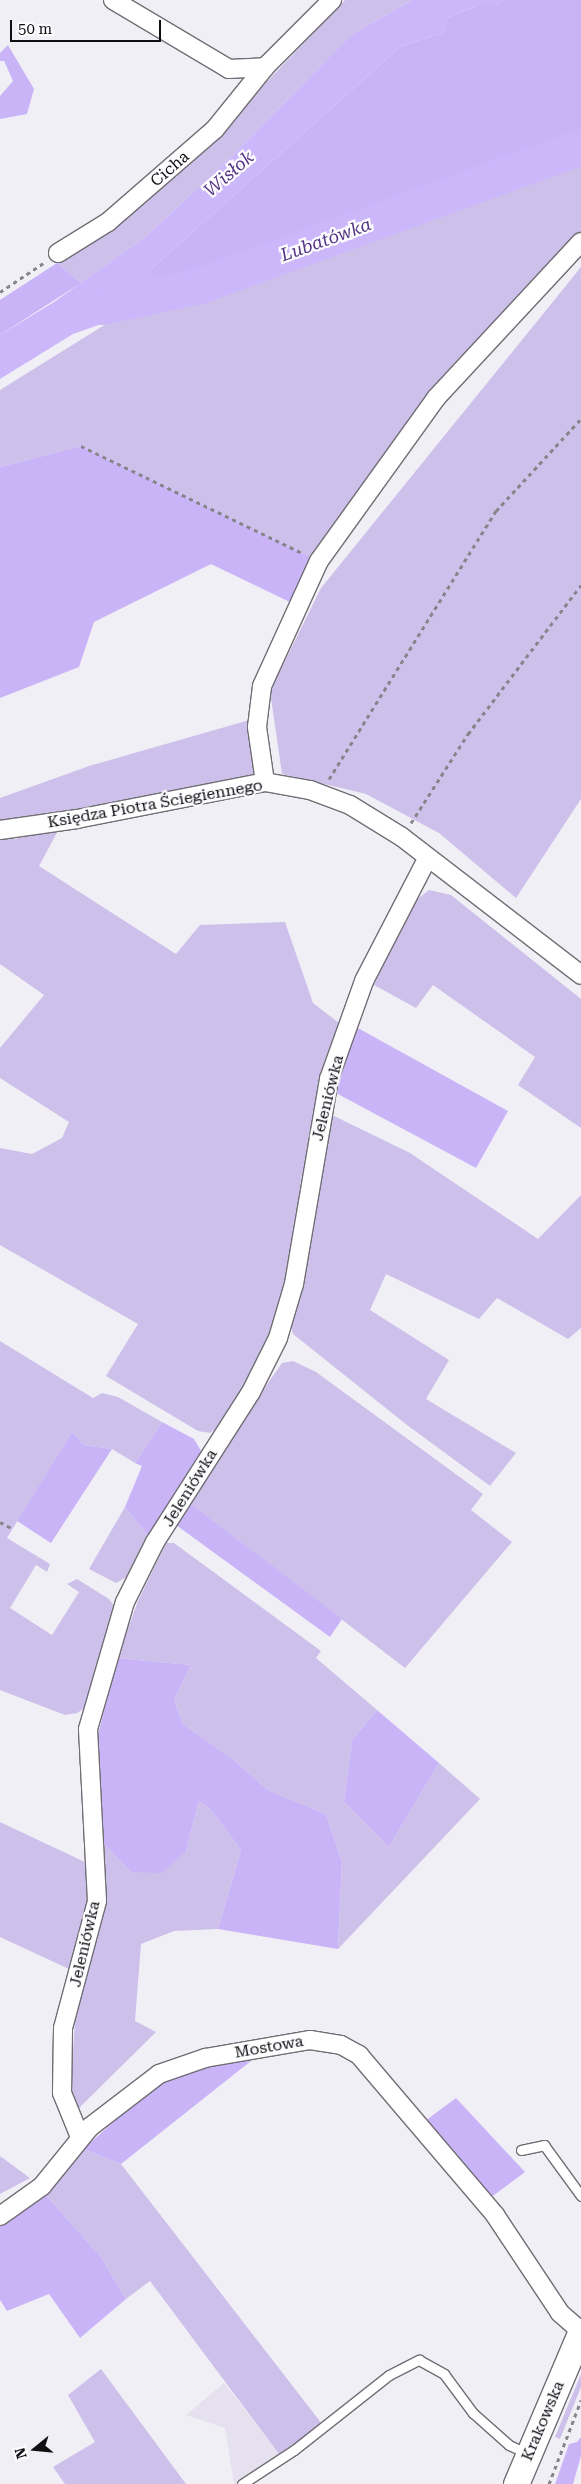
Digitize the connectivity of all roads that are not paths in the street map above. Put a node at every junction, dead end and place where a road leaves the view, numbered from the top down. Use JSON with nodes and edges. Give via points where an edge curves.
{"nodes":[{"id":1,"x":113,"y":0,"type":"edge"},
{"id":2,"x":332,"y":0,"type":"edge"},
{"id":3,"x":265,"y":67,"type":"junction"},
{"id":4,"x":581,"y":242,"type":"edge"},
{"id":5,"x":58,"y":253,"type":"road end"},
{"id":6,"x":265,"y":782,"type":"junction"},
{"id":7,"x":0,"y":830,"type":"edge"},
{"id":8,"x":427,"y":859,"type":"junction"},
{"id":9,"x":581,"y":975,"type":"edge"},
{"id":10,"x":80,"y":2138,"type":"junction"},
{"id":11,"x":521,"y":2150,"type":"dead end"},
{"id":12,"x":581,"y":2196,"type":"edge"},
{"id":13,"x":0,"y":2216,"type":"edge"},
{"id":14,"x":581,"y":2331,"type":"edge"},
{"id":15,"x":529,"y":2454,"type":"junction"},
{"id":16,"x":242,"y":2484,"type":"edge"},
{"id":17,"x":516,"y":2484,"type":"edge"}],
"edges":[{"from":1,"to":3,"type":"street","via":[[229,69]]},
{"from":2,"to":3,"type":"street","name":"Cicha"},
{"from":3,"to":5,"type":"street","name":"Cicha","via":[[215,129],[108,222]]},
{"from":4,"to":6,"type":"street","via":[[436,398],[319,561],[262,686],[257,727]]},
{"from":6,"to":7,"type":"street","name":"Księdza Piotra Ściegiennego","via":[[77,819]]},
{"from":6,"to":8,"type":"street","name":"Księdza Piotra Ściegiennego","via":[[320,794],[350,805],[402,837]]},
{"from":8,"to":9,"type":"street","name":"Księdza Piotra Ściegiennego"},
{"from":8,"to":10,"type":"street","name":"Jeleniówka","via":[[364,981],[329,1079],[303,1215],[294,1284],[278,1338],[251,1392],[155,1542],[124,1602],[88,1729],[97,1901],[63,2028],[62,2093]]},
{"from":10,"to":13,"type":"street","name":"Mostowa","via":[[42,2186]]},
{"from":10,"to":14,"type":"street","name":"Mostowa","via":[[159,2074],[196,2061],[310,2040],[341,2044],[359,2055],[496,2215],[560,2313]]},
{"from":11,"to":12,"type":"lane","via":[[544,2145]]},
{"from":14,"to":15,"type":"main road","name":"Krakowska"},
{"from":15,"to":16,"type":"lane","via":[[509,2445],[473,2413],[444,2374],[419,2360],[389,2375],[294,2450]]},
{"from":15,"to":17,"type":"main road","name":"Krakowska"}]}
